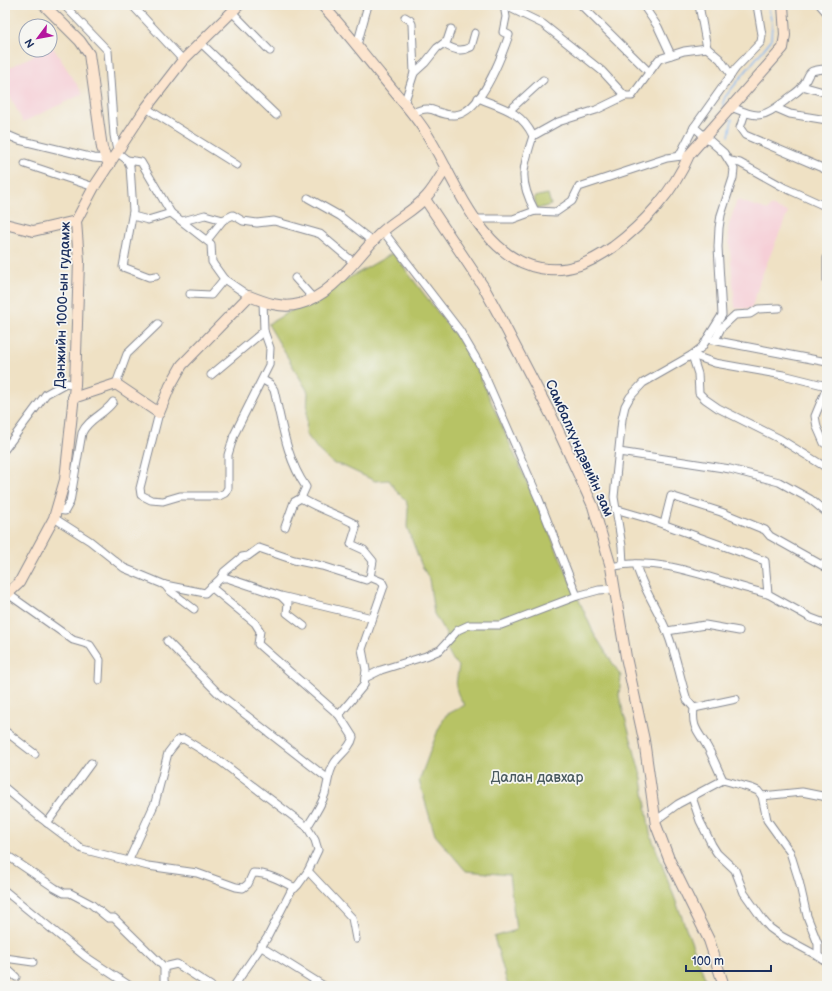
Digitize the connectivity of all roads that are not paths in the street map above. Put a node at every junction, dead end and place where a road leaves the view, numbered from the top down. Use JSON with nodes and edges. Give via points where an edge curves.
{"nodes":[{"id":1,"x":44,"y":5,"type":"edge"},
{"id":2,"x":64,"y":5,"type":"edge"},
{"id":3,"x":132,"y":5,"type":"edge"},
{"id":4,"x":322,"y":5,"type":"edge"},
{"id":5,"x":368,"y":5,"type":"edge"},
{"id":6,"x":504,"y":5,"type":"edge"},
{"id":7,"x":581,"y":5,"type":"edge"},
{"id":8,"x":643,"y":5,"type":"edge"},
{"id":9,"x":699,"y":5,"type":"edge"},
{"id":10,"x":757,"y":5,"type":"edge"},
{"id":11,"x":783,"y":5,"type":"edge"},
{"id":12,"x":820,"y":5,"type":"edge"},
{"id":13,"x":235,"y":8,"type":"edge"},
{"id":14,"x":827,"y":13,"type":"edge"},
{"id":15,"x":405,"y":17,"type":"dead end"},
{"id":16,"x":451,"y":29,"type":"dead end"},
{"id":17,"x":475,"y":33,"type":"dead end"},
{"id":18,"x":200,"y":42,"type":"junction"},
{"id":19,"x":442,"y":44,"type":"junction"},
{"id":20,"x":357,"y":45,"type":"junction"},
{"id":21,"x":707,"y":48,"type":"junction"},
{"id":22,"x":270,"y":51,"type":"dead end"},
{"id":23,"x":671,"y":55,"type":"junction"},
{"id":24,"x":183,"y":60,"type":"junction"},
{"id":25,"x":827,"y":69,"type":"edge"},
{"id":26,"x":649,"y":72,"type":"junction"},
{"id":27,"x":414,"y":73,"type":"junction"},
{"id":28,"x":731,"y":75,"type":"junction"},
{"id":29,"x":543,"y":80,"type":"dead end"},
{"id":30,"x":802,"y":86,"type":"junction"},
{"id":31,"x":827,"y":93,"type":"edge"},
{"id":32,"x":625,"y":96,"type":"junction"},
{"id":33,"x":478,"y":98,"type":"junction"},
{"id":34,"x":404,"y":104,"type":"junction"},
{"id":35,"x":731,"y":107,"type":"junction"},
{"id":36,"x":146,"y":108,"type":"junction"},
{"id":37,"x":776,"y":108,"type":"junction"},
{"id":38,"x":510,"y":110,"type":"junction"},
{"id":39,"x":412,"y":113,"type":"junction"},
{"id":40,"x":745,"y":113,"type":"junction"},
{"id":41,"x":276,"y":115,"type":"dead end"},
{"id":42,"x":827,"y":120,"type":"edge"},
{"id":43,"x":694,"y":127,"type":"junction"},
{"id":44,"x":5,"y":134,"type":"edge"},
{"id":45,"x":533,"y":136,"type":"junction"},
{"id":46,"x":706,"y":136,"type":"junction"},
{"id":47,"x":119,"y":151,"type":"junction"},
{"id":48,"x":684,"y":156,"type":"junction"},
{"id":49,"x":127,"y":160,"type":"junction"},
{"id":50,"x":731,"y":161,"type":"junction"},
{"id":51,"x":108,"y":162,"type":"junction"},
{"id":52,"x":25,"y":164,"type":"dead end"},
{"id":53,"x":237,"y":165,"type":"dead end"},
{"id":54,"x":446,"y":168,"type":"junction"},
{"id":55,"x":827,"y":170,"type":"edge"},
{"id":56,"x":94,"y":187,"type":"junction"},
{"id":57,"x":308,"y":198,"type":"dead end"},
{"id":58,"x":425,"y":199,"type":"junction"},
{"id":59,"x":827,"y":206,"type":"edge"},
{"id":60,"x":535,"y":211,"type":"junction"},
{"id":61,"x":171,"y":213,"type":"junction"},
{"id":62,"x":133,"y":216,"type":"junction"},
{"id":63,"x":477,"y":219,"type":"junction"},
{"id":64,"x":223,"y":220,"type":"junction"},
{"id":65,"x":76,"y":221,"type":"junction"},
{"id":66,"x":183,"y":221,"type":"junction"},
{"id":67,"x":5,"y":224,"type":"edge"},
{"id":68,"x":383,"y":231,"type":"junction"},
{"id":69,"x":208,"y":239,"type":"junction"},
{"id":70,"x":372,"y":241,"type":"junction"},
{"id":71,"x":827,"y":258,"type":"edge"},
{"id":72,"x":353,"y":262,"type":"junction"},
{"id":73,"x":156,"y":276,"type":"dead end"},
{"id":74,"x":295,"y":278,"type":"dead end"},
{"id":75,"x":224,"y":279,"type":"junction"},
{"id":76,"x":827,"y":281,"type":"edge"},
{"id":77,"x":190,"y":294,"type":"dead end"},
{"id":78,"x":249,"y":296,"type":"junction"},
{"id":79,"x":313,"y":298,"type":"junction"},
{"id":80,"x":263,"y":301,"type":"junction"},
{"id":81,"x":779,"y":308,"type":"dead end"},
{"id":82,"x":158,"y":324,"type":"dead end"},
{"id":83,"x":264,"y":331,"type":"junction"},
{"id":84,"x":707,"y":339,"type":"junction"},
{"id":85,"x":715,"y":340,"type":"junction"},
{"id":86,"x":692,"y":355,"type":"junction"},
{"id":87,"x":827,"y":362,"type":"edge"},
{"id":88,"x":211,"y":375,"type":"dead end"},
{"id":89,"x":263,"y":380,"type":"junction"},
{"id":90,"x":116,"y":384,"type":"junction"},
{"id":91,"x":75,"y":385,"type":"junction"},
{"id":92,"x":827,"y":386,"type":"edge"},
{"id":93,"x":73,"y":398,"type":"junction"},
{"id":94,"x":114,"y":402,"type":"dead end"},
{"id":95,"x":159,"y":413,"type":"junction"},
{"id":96,"x":824,"y":443,"type":"dead end"},
{"id":97,"x":5,"y":449,"type":"edge"},
{"id":98,"x":619,"y":452,"type":"junction"},
{"id":99,"x":827,"y":468,"type":"edge"},
{"id":100,"x":301,"y":498,"type":"junction"},
{"id":101,"x":615,"y":509,"type":"junction"},
{"id":102,"x":827,"y":513,"type":"edge"},
{"id":103,"x":56,"y":514,"type":"junction"},
{"id":104,"x":664,"y":524,"type":"junction"},
{"id":105,"x":285,"y":527,"type":"dead end"},
{"id":106,"x":622,"y":564,"type":"junction"},
{"id":107,"x":636,"y":564,"type":"junction"},
{"id":108,"x":611,"y":567,"type":"junction"},
{"id":109,"x":827,"y":568,"type":"edge"},
{"id":110,"x":221,"y":578,"type":"junction"},
{"id":111,"x":370,"y":578,"type":"junction"},
{"id":112,"x":165,"y":585,"type":"junction"},
{"id":113,"x":211,"y":587,"type":"junction"},
{"id":114,"x":614,"y":589,"type":"junction"},
{"id":115,"x":768,"y":594,"type":"junction"},
{"id":116,"x":7,"y":595,"type":"edge"},
{"id":117,"x":281,"y":596,"type":"junction"},
{"id":118,"x":577,"y":596,"type":"junction"},
{"id":119,"x":194,"y":608,"type":"dead end"},
{"id":120,"x":372,"y":618,"type":"junction"},
{"id":121,"x":827,"y":624,"type":"edge"},
{"id":122,"x":304,"y":626,"type":"dead end"},
{"id":123,"x":667,"y":631,"type":"junction"},
{"id":124,"x":739,"y":631,"type":"dead end"},
{"id":125,"x":167,"y":642,"type":"dead end"},
{"id":126,"x":364,"y":678,"type":"junction"},
{"id":127,"x":99,"y":680,"type":"dead end"},
{"id":128,"x":736,"y":699,"type":"dead end"},
{"id":129,"x":694,"y":708,"type":"junction"},
{"id":130,"x":339,"y":715,"type":"junction"},
{"id":131,"x":5,"y":732,"type":"edge"},
{"id":132,"x":35,"y":754,"type":"dead end"},
{"id":133,"x":91,"y":763,"type":"dead end"},
{"id":134,"x":327,"y":778,"type":"junction"},
{"id":135,"x":723,"y":780,"type":"junction"},
{"id":136,"x":5,"y":788,"type":"edge"},
{"id":137,"x":762,"y":796,"type":"junction"},
{"id":138,"x":692,"y":797,"type":"junction"},
{"id":139,"x":827,"y":797,"type":"edge"},
{"id":140,"x":655,"y":821,"type":"junction"},
{"id":141,"x":47,"y":823,"type":"junction"},
{"id":142,"x":307,"y":827,"type":"junction"},
{"id":143,"x":5,"y":854,"type":"edge"},
{"id":144,"x":128,"y":862,"type":"junction"},
{"id":145,"x":308,"y":871,"type":"junction"},
{"id":146,"x":295,"y":888,"type":"junction"},
{"id":147,"x":5,"y":891,"type":"edge"},
{"id":148,"x":356,"y":939,"type":"dead end"},
{"id":149,"x":260,"y":946,"type":"junction"},
{"id":150,"x":818,"y":956,"type":"junction"},
{"id":151,"x":5,"y":958,"type":"edge"},
{"id":152,"x":33,"y":962,"type":"dead end"},
{"id":153,"x":827,"y":962,"type":"edge"},
{"id":154,"x":5,"y":967,"type":"edge"},
{"id":155,"x":164,"y":967,"type":"junction"},
{"id":156,"x":16,"y":977,"type":"dead end"},
{"id":157,"x":726,"y":984,"type":"edge"},
{"id":158,"x":130,"y":986,"type":"edge"},
{"id":159,"x":166,"y":986,"type":"edge"},
{"id":160,"x":211,"y":986,"type":"edge"},
{"id":161,"x":234,"y":986,"type":"edge"},
{"id":162,"x":324,"y":986,"type":"edge"}],
"edges":[{"from":1,"to":51,"type":"street","via":[[80,41],[89,54],[102,148]]},
{"from":2,"to":47,"type":"street","via":[[108,51],[114,135]]},
{"from":3,"to":24,"type":"street"},
{"from":4,"to":20,"type":"street"},
{"from":5,"to":20,"type":"street"},
{"from":6,"to":32,"type":"street","via":[[543,24],[602,71]]},
{"from":6,"to":33,"type":"street","via":[[506,17],[503,32],[509,35],[487,86]]},
{"from":7,"to":26,"type":"street"},
{"from":8,"to":23,"type":"street","via":[[658,26]]},
{"from":9,"to":21,"type":"street"},
{"from":10,"to":28,"type":"street","via":[[762,41],[739,63]]},
{"from":11,"to":35,"type":"street","via":[[785,36],[782,48]]},
{"from":12,"to":14,"type":"street"},
{"from":13,"to":18,"type":"street","name":"Дэнжийн 1000-ын гудамж"},
{"from":13,"to":22,"type":"street"},
{"from":15,"to":27,"type":"street","via":[[412,24]]},
{"from":16,"to":19,"type":"street","via":[[447,41]]},
{"from":17,"to":19,"type":"street","via":[[471,47],[460,52]]},
{"from":18,"to":24,"type":"street","name":"Дэнжийн 1000-ын гудамж"},
{"from":18,"to":41,"type":"street"},
{"from":19,"to":27,"type":"street"},
{"from":20,"to":34,"type":"street"},
{"from":21,"to":23,"type":"street"},
{"from":21,"to":28,"type":"street"},
{"from":23,"to":26,"type":"street","via":[[660,59]]},
{"from":24,"to":36,"type":"street","name":"Дэнжийн 1000-ын гудамж"},
{"from":25,"to":30,"type":"street","via":[[812,71]]},
{"from":26,"to":32,"type":"street","via":[[632,96]]},
{"from":27,"to":34,"type":"street"},
{"from":28,"to":43,"type":"street"},
{"from":29,"to":38,"type":"street"},
{"from":30,"to":31,"type":"street"},
{"from":30,"to":37,"type":"street"},
{"from":32,"to":45,"type":"street","via":[[596,110],[558,122]]},
{"from":33,"to":38,"type":"street"},
{"from":33,"to":39,"type":"street","via":[[459,115],[449,115],[428,108]]},
{"from":34,"to":39,"type":"street"},
{"from":35,"to":40,"type":"street"},
{"from":35,"to":46,"type":"street"},
{"from":36,"to":47,"type":"street","name":"Дэнжийн 1000-ын гудамж"},
{"from":36,"to":53,"type":"street"},
{"from":37,"to":40,"type":"street","via":[[761,116]]},
{"from":37,"to":42,"type":"street","via":[[790,114]]},
{"from":38,"to":45,"type":"street","via":[[527,124]]},
{"from":39,"to":54,"type":"street"},
{"from":40,"to":55,"type":"street","via":[[740,128],[744,135]]},
{"from":43,"to":46,"type":"street"},
{"from":43,"to":48,"type":"street"},
{"from":44,"to":51,"type":"street","via":[[19,140]]},
{"from":45,"to":60,"type":"street","via":[[524,163],[523,181]]},
{"from":46,"to":48,"type":"street"},
{"from":46,"to":50,"type":"street"},
{"from":47,"to":49,"type":"street"},
{"from":47,"to":51,"type":"street","name":"Дэнжийн 1000-ын гудамж"},
{"from":48,"to":60,"type":"street","via":[[667,158],[579,187],[572,201],[556,212]]},
{"from":48,"to":63,"type":"street","via":[[685,166],[637,228],[607,251],[579,267],[550,270],[516,260],[501,249]]},
{"from":49,"to":61,"type":"street","via":[[143,164]]},
{"from":49,"to":62,"type":"street"},
{"from":50,"to":59,"type":"street","via":[[740,163],[785,188]]},
{"from":50,"to":84,"type":"street","via":[[734,175],[721,215],[718,237],[722,314]]},
{"from":51,"to":56,"type":"street","name":"Дэнжийн 1000-ын гудамж"},
{"from":52,"to":56,"type":"street"},
{"from":54,"to":58,"type":"street"},
{"from":54,"to":63,"type":"street"},
{"from":56,"to":65,"type":"street","name":"Дэнжийн 1000-ын гудамж"},
{"from":57,"to":70,"type":"street","via":[[340,216]]},
{"from":58,"to":68,"type":"street"},
{"from":58,"to":108,"type":"street","name":"Самбалхүндэвийн зам","via":[[491,300],[534,380],[593,506]]},
{"from":60,"to":63,"type":"street","via":[[512,219]]},
{"from":61,"to":62,"type":"street","via":[[148,220]]},
{"from":61,"to":66,"type":"street"},
{"from":62,"to":73,"type":"street","via":[[123,267],[149,277]]},
{"from":64,"to":66,"type":"street","via":[[205,215]]},
{"from":64,"to":69,"type":"street"},
{"from":64,"to":72,"type":"street","via":[[232,215],[257,223],[274,221],[320,234]]},
{"from":65,"to":67,"type":"street","via":[[33,231]]},
{"from":65,"to":91,"type":"street","name":"Дэнжийн 1000-ын гудамж","via":[[79,261]]},
{"from":66,"to":69,"type":"street"},
{"from":68,"to":70,"type":"street"},
{"from":68,"to":118,"type":"street","via":[[460,331],[480,365],[538,497]]},
{"from":69,"to":75,"type":"street","via":[[213,247],[212,262]]},
{"from":70,"to":72,"type":"street"},
{"from":71,"to":76,"type":"street"},
{"from":72,"to":79,"type":"street","via":[[334,284]]},
{"from":74,"to":79,"type":"street"},
{"from":75,"to":77,"type":"street","via":[[211,295]]},
{"from":75,"to":78,"type":"street"},
{"from":78,"to":80,"type":"street"},
{"from":78,"to":95,"type":"street","via":[[182,365]]},
{"from":79,"to":80,"type":"street","via":[[292,305]]},
{"from":80,"to":83,"type":"street"},
{"from":81,"to":85,"type":"street","via":[[758,309],[750,314],[735,315],[721,328]]},
{"from":82,"to":90,"type":"street","via":[[127,354]]},
{"from":83,"to":88,"type":"street"},
{"from":83,"to":89,"type":"street","via":[[270,356]]},
{"from":84,"to":85,"type":"street"},
{"from":84,"to":86,"type":"street"},
{"from":85,"to":87,"type":"street"},
{"from":86,"to":92,"type":"street","via":[[715,363]]},
{"from":86,"to":98,"type":"street","via":[[650,378],[630,397],[623,411]]},
{"from":86,"to":99,"type":"street","via":[[698,374],[699,392],[705,398],[718,408]]},
{"from":89,"to":95,"type":"street","via":[[234,435],[228,455],[228,488],[219,496],[180,496],[151,500],[141,495],[140,488]]},
{"from":89,"to":100,"type":"street","via":[[274,390],[287,448],[294,467],[306,486]]},
{"from":90,"to":93,"type":"street"},
{"from":90,"to":95,"type":"street"},
{"from":91,"to":93,"type":"street","name":"Дэнжийн 1000-ын гудамж"},
{"from":91,"to":97,"type":"street","via":[[66,383],[46,394]]},
{"from":92,"to":96,"type":"street","via":[[815,416]]},
{"from":93,"to":103,"type":"street","name":"Дэнжийн 1000-ын гудамж","via":[[67,467]]},
{"from":94,"to":103,"type":"street","via":[[85,427],[70,502],[65,511]]},
{"from":98,"to":101,"type":"street","via":[[614,486]]},
{"from":98,"to":102,"type":"street","via":[[730,469],[779,482],[810,499]]},
{"from":100,"to":105,"type":"street","via":[[294,502]]},
{"from":100,"to":111,"type":"street","via":[[315,507],[355,524],[351,544],[364,550],[373,561]]},
{"from":101,"to":104,"type":"street"},
{"from":101,"to":106,"type":"street","via":[[622,546]]},
{"from":103,"to":112,"type":"street","via":[[124,568]]},
{"from":103,"to":116,"type":"street","name":"Дэнжийн 1000-ын гудамж","via":[[19,583]]},
{"from":104,"to":109,"type":"street","via":[[671,496],[765,530],[770,536]]},
{"from":104,"to":115,"type":"street","via":[[765,562]]},
{"from":106,"to":107,"type":"street"},
{"from":106,"to":108,"type":"street"},
{"from":107,"to":115,"type":"street","via":[[681,570]]},
{"from":107,"to":123,"type":"street","via":[[639,576]]},
{"from":108,"to":114,"type":"street","name":"Самбалхүндэвийн зам"},
{"from":110,"to":111,"type":"street","via":[[224,572],[242,557],[259,548],[366,580]]},
{"from":110,"to":113,"type":"street"},
{"from":110,"to":117,"type":"street"},
{"from":111,"to":120,"type":"street","via":[[382,582],[384,586]]},
{"from":112,"to":113,"type":"street","via":[[205,593]]},
{"from":112,"to":119,"type":"street"},
{"from":113,"to":130,"type":"street","via":[[255,623],[260,631],[258,644]]},
{"from":114,"to":118,"type":"street"},
{"from":114,"to":140,"type":"street","name":"Самбалхүндэвийн зам","via":[[644,740]]},
{"from":115,"to":121,"type":"street"},
{"from":116,"to":127,"type":"street","via":[[73,640],[90,645],[100,660]]},
{"from":117,"to":120,"type":"street"},
{"from":117,"to":122,"type":"street","via":[[288,603],[287,613]]},
{"from":118,"to":126,"type":"street","via":[[501,625],[469,625],[458,630],[440,650]]},
{"from":120,"to":126,"type":"street","via":[[362,648],[366,670]]},
{"from":123,"to":124,"type":"street","via":[[705,625]]},
{"from":123,"to":129,"type":"street","via":[[687,700]]},
{"from":125,"to":134,"type":"street","via":[[219,694]]},
{"from":126,"to":130,"type":"street","via":[[364,685]]},
{"from":128,"to":129,"type":"street"},
{"from":129,"to":135,"type":"street","via":[[693,718],[698,736],[705,743]]},
{"from":130,"to":134,"type":"street","via":[[353,737],[352,742],[334,763]]},
{"from":131,"to":132,"type":"street"},
{"from":133,"to":141,"type":"street"},
{"from":134,"to":142,"type":"street","via":[[320,808]]},
{"from":135,"to":137,"type":"street","via":[[751,788]]},
{"from":135,"to":138,"type":"street"},
{"from":136,"to":141,"type":"street"},
{"from":137,"to":139,"type":"street","via":[[802,792]]},
{"from":137,"to":150,"type":"street","via":[[767,820],[790,852],[805,911],[818,944]]},
{"from":138,"to":140,"type":"street"},
{"from":138,"to":150,"type":"street","via":[[712,845],[736,870],[744,893],[763,920],[781,936]]},
{"from":140,"to":157,"type":"street","name":"Самбалхүндэвийн зам","via":[[666,852],[709,940]]},
{"from":141,"to":144,"type":"street","via":[[82,849]]},
{"from":142,"to":144,"type":"street","via":[[220,761],[184,739],[178,740],[168,753],[155,803]]},
{"from":142,"to":145,"type":"street","via":[[318,850]]},
{"from":143,"to":155,"type":"street","via":[[54,888],[70,893],[91,904],[108,918],[114,918]]},
{"from":144,"to":146,"type":"street","via":[[197,873],[243,888],[253,873],[257,873],[278,879]]},
{"from":145,"to":146,"type":"street"},
{"from":145,"to":148,"type":"street","via":[[352,918]]},
{"from":146,"to":149,"type":"street"},
{"from":147,"to":158,"type":"street","via":[[86,957]]},
{"from":149,"to":161,"type":"street"},
{"from":149,"to":162,"type":"street"},
{"from":150,"to":153,"type":"street"},
{"from":151,"to":152,"type":"street"},
{"from":154,"to":156,"type":"street"},
{"from":155,"to":159,"type":"street"},
{"from":155,"to":160,"type":"street","via":[[177,964]]}]}
